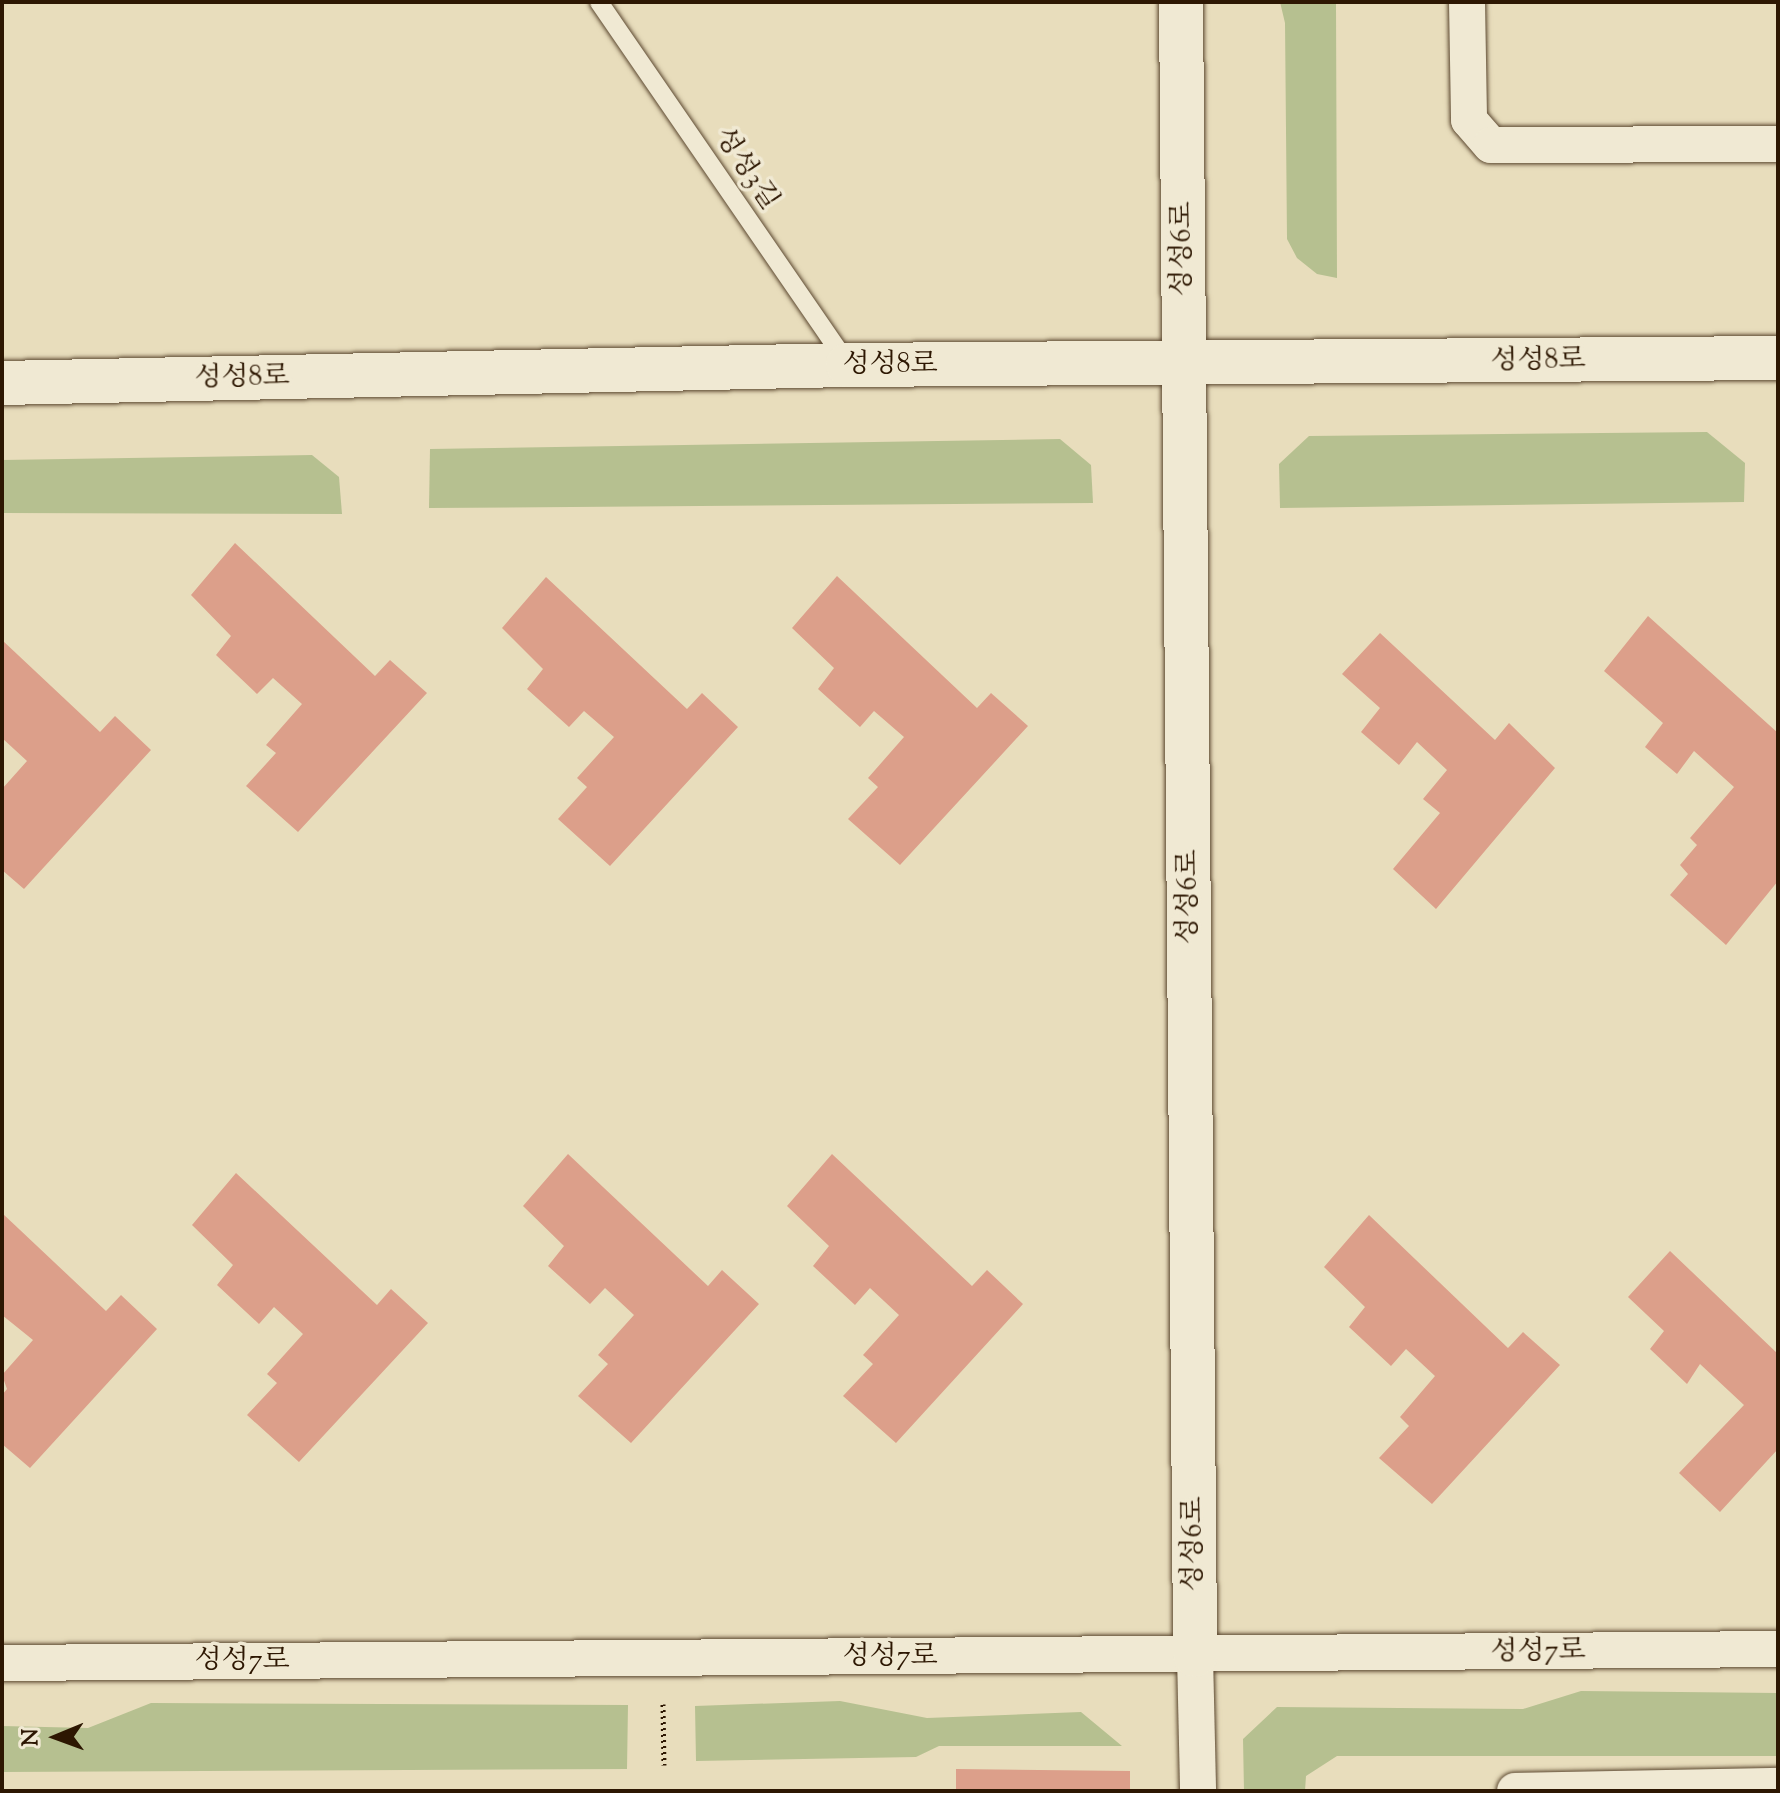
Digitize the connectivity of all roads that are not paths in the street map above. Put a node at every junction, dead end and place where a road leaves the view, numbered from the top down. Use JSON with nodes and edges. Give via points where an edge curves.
{"nodes":[{"id":1,"x":599,"y":2,"type":"edge"},
{"id":2,"x":1181,"y":2,"type":"edge"},
{"id":3,"x":1467,"y":2,"type":"edge"},
{"id":4,"x":1778,"y":144,"type":"edge"},
{"id":5,"x":1778,"y":358,"type":"edge"},
{"id":6,"x":1184,"y":364,"type":"junction"},
{"id":7,"x":848,"y":365,"type":"junction"},
{"id":8,"x":2,"y":383,"type":"edge"},
{"id":9,"x":1778,"y":1649,"type":"edge"},
{"id":10,"x":1195,"y":1655,"type":"junction"},
{"id":11,"x":2,"y":1663,"type":"edge"},
{"id":12,"x":1778,"y":1786,"type":"edge"},
{"id":13,"x":1198,"y":1791,"type":"edge"},
{"id":14,"x":1515,"y":1791,"type":"edge"}],
"edges":[{"from":1,"to":7,"type":"lane","name":"성성3길"},
{"from":2,"to":6,"type":"street","name":"성성6로"},
{"from":3,"to":4,"type":"street","via":[[1469,120],[1491,145]]},
{"from":5,"to":6,"type":"street","name":"성성8로"},
{"from":6,"to":7,"type":"street","name":"성성8로"},
{"from":6,"to":10,"type":"street","name":"성성6로"},
{"from":7,"to":8,"type":"street","name":"성성8로"},
{"from":9,"to":10,"type":"street","name":"성성7로"},
{"from":10,"to":11,"type":"street","name":"성성7로"},
{"from":10,"to":13,"type":"street","name":"성성6로"},
{"from":12,"to":14,"type":"street"}]}
